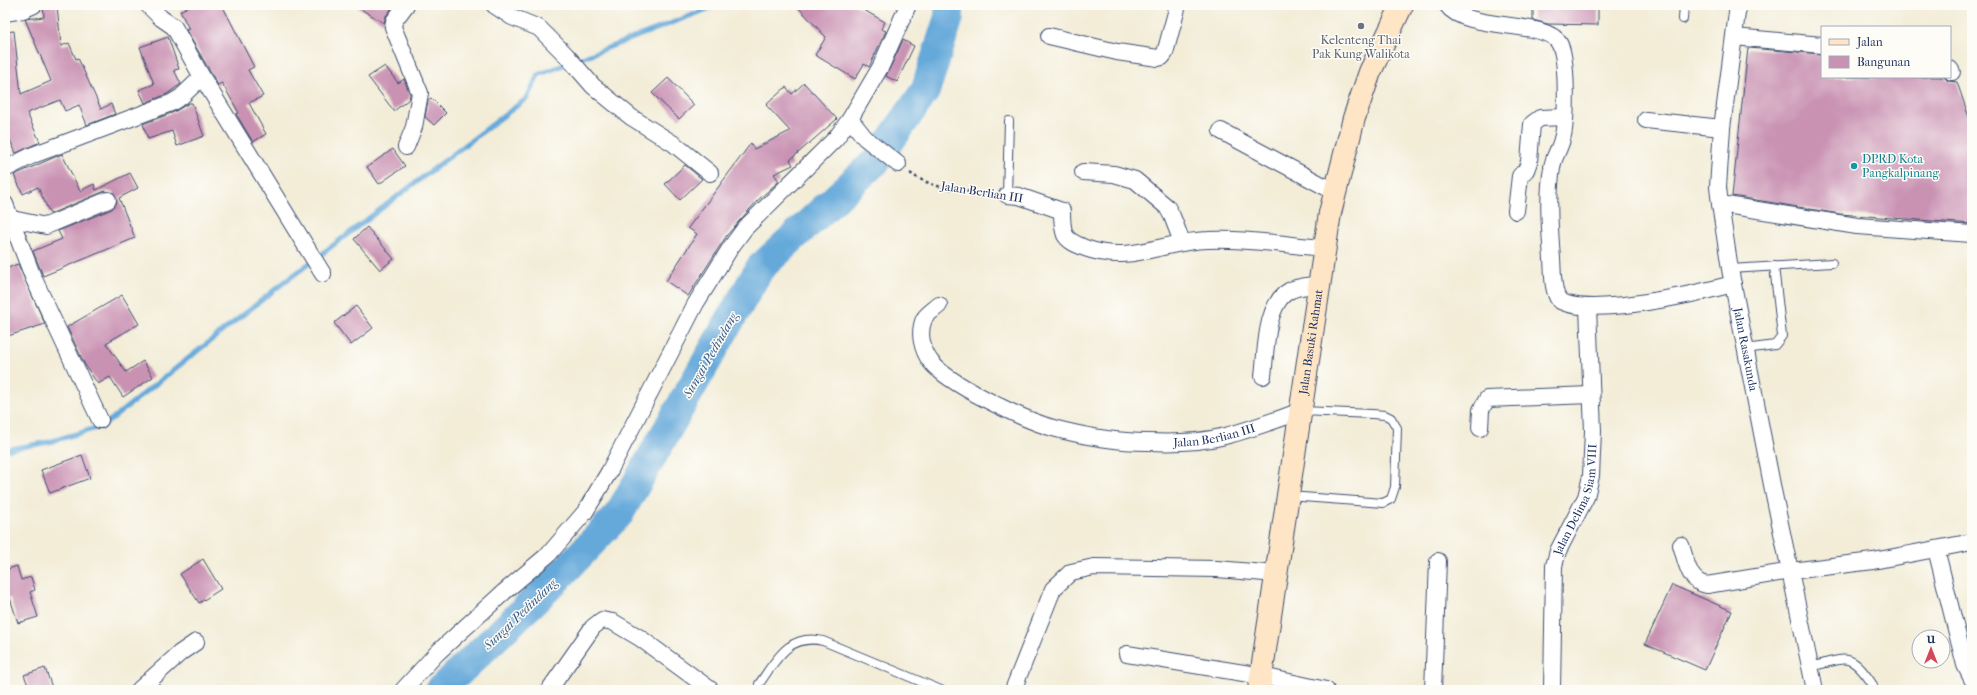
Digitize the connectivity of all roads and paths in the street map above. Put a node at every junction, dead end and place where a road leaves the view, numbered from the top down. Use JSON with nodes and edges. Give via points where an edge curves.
{"nodes":[{"id":1,"x":34,"y":5,"type":"edge"},
{"id":2,"x":148,"y":5,"type":"edge"},
{"id":3,"x":406,"y":5,"type":"edge"},
{"id":4,"x":494,"y":5,"type":"edge"},
{"id":5,"x":908,"y":5,"type":"edge"},
{"id":6,"x":1178,"y":5,"type":"edge"},
{"id":7,"x":1401,"y":5,"type":"edge"},
{"id":8,"x":1447,"y":5,"type":"edge"},
{"id":9,"x":1684,"y":5,"type":"edge"},
{"id":10,"x":1738,"y":5,"type":"edge"},
{"id":11,"x":5,"y":13,"type":"edge"},
{"id":12,"x":1683,"y":19,"type":"dead end"},
{"id":13,"x":1049,"y":36,"type":"dead end"},
{"id":14,"x":1734,"y":37,"type":"junction"},
{"id":15,"x":1821,"y":45,"type":"edge"},
{"id":16,"x":202,"y":77,"type":"junction"},
{"id":17,"x":1565,"y":117,"type":"junction"},
{"id":18,"x":850,"y":119,"type":"junction"},
{"id":19,"x":1646,"y":120,"type":"dead end"},
{"id":20,"x":1009,"y":121,"type":"dead end"},
{"id":21,"x":1722,"y":128,"type":"junction"},
{"id":22,"x":1221,"y":131,"type":"dead end"},
{"id":23,"x":406,"y":147,"type":"dead end"},
{"id":24,"x":898,"y":164,"type":"joint"},
{"id":25,"x":5,"y":169,"type":"edge"},
{"id":26,"x":1083,"y":172,"type":"dead end"},
{"id":27,"x":710,"y":173,"type":"dead end"},
{"id":28,"x":1334,"y":192,"type":"junction"},
{"id":29,"x":1007,"y":195,"type":"junction"},
{"id":30,"x":108,"y":200,"type":"dead end"},
{"id":31,"x":5,"y":204,"type":"edge"},
{"id":32,"x":1720,"y":204,"type":"junction"},
{"id":33,"x":1516,"y":210,"type":"dead end"},
{"id":34,"x":12,"y":219,"type":"junction"},
{"id":35,"x":1972,"y":234,"type":"edge"},
{"id":36,"x":1182,"y":242,"type":"junction"},
{"id":37,"x":1323,"y":248,"type":"junction"},
{"id":38,"x":1832,"y":263,"type":"dead end"},
{"id":39,"x":1774,"y":266,"type":"junction"},
{"id":40,"x":323,"y":274,"type":"dead end"},
{"id":41,"x":1731,"y":277,"type":"junction"},
{"id":42,"x":1319,"y":284,"type":"junction"},
{"id":43,"x":940,"y":305,"type":"dead end"},
{"id":44,"x":1588,"y":307,"type":"junction"},
{"id":45,"x":1745,"y":349,"type":"junction"},
{"id":46,"x":1263,"y":376,"type":"dead end"},
{"id":47,"x":1591,"y":395,"type":"junction"},
{"id":48,"x":1301,"y":411,"type":"junction"},
{"id":49,"x":100,"y":420,"type":"dead end"},
{"id":50,"x":1480,"y":428,"type":"dead end"},
{"id":51,"x":1288,"y":496,"type":"junction"},
{"id":52,"x":1972,"y":542,"type":"edge"},
{"id":53,"x":1681,"y":544,"type":"dead end"},
{"id":54,"x":1936,"y":550,"type":"junction"},
{"id":55,"x":1438,"y":561,"type":"dead end"},
{"id":56,"x":1791,"y":571,"type":"junction"},
{"id":57,"x":1277,"y":574,"type":"junction"},
{"id":58,"x":196,"y":642,"type":"dead end"},
{"id":59,"x":1127,"y":654,"type":"dead end"},
{"id":60,"x":1810,"y":667,"type":"junction"},
{"id":61,"x":1972,"y":679,"type":"edge"},
{"id":62,"x":1260,"y":683,"type":"edge"},
{"id":63,"x":760,"y":684,"type":"dead end"},
{"id":64,"x":1873,"y":685,"type":"dead end"},
{"id":65,"x":139,"y":690,"type":"edge"},
{"id":66,"x":404,"y":690,"type":"edge"},
{"id":67,"x":549,"y":690,"type":"edge"},
{"id":68,"x":711,"y":690,"type":"edge"},
{"id":69,"x":940,"y":690,"type":"edge"},
{"id":70,"x":1013,"y":690,"type":"edge"},
{"id":71,"x":1326,"y":690,"type":"edge"},
{"id":72,"x":1433,"y":690,"type":"edge"},
{"id":73,"x":1552,"y":690,"type":"edge"},
{"id":74,"x":1815,"y":690,"type":"edge"}],
"edges":[{"from":1,"to":11,"type":"street"},
{"from":2,"to":16,"type":"street","via":[[174,27]]},
{"from":3,"to":23,"type":"street","via":[[394,20],[393,27],[420,93],[414,127]]},
{"from":4,"to":27,"type":"street","via":[[512,17],[539,28],[583,77],[631,117],[674,144]]},
{"from":5,"to":18,"type":"street","via":[[881,66]]},
{"from":6,"to":13,"type":"street","via":[[1165,53],[1160,57],[1117,52]]},
{"from":7,"to":28,"type":"street","name":"Jalan Basuki Rahmat","via":[[1370,72],[1354,118]]},
{"from":8,"to":17,"type":"street","via":[[1461,16],[1527,28],[1558,40],[1563,52]]},
{"from":9,"to":12,"type":"lane"},
{"from":10,"to":14,"type":"street","name":"Jalan Rasakunda"},
{"from":14,"to":15,"type":"street"},
{"from":14,"to":21,"type":"street","name":"Jalan Rasakunda"},
{"from":16,"to":25,"type":"street","via":[[171,103],[33,155]]},
{"from":16,"to":40,"type":"street"},
{"from":17,"to":33,"type":"street","via":[[1540,118],[1532,124],[1529,162],[1520,176]]},
{"from":17,"to":44,"type":"street","via":[[1562,142],[1552,167],[1550,190],[1556,293],[1561,302]]},
{"from":18,"to":24,"type":"street","via":[[865,138]]},
{"from":18,"to":66,"type":"street","via":[[836,138],[745,228],[731,247],[696,303],[609,472],[585,512],[549,554],[426,663]]},
{"from":19,"to":21,"type":"street"},
{"from":20,"to":29,"type":"lane"},
{"from":21,"to":32,"type":"street","name":"Jalan Rasakunda","via":[[1718,187]]},
{"from":22,"to":28,"type":"street"},
{"from":24,"to":29,"type":"path","name":"Jalan Berlian III","via":[[922,181],[946,189]]},
{"from":26,"to":36,"type":"street","via":[[1114,174],[1135,180],[1166,207]]},
{"from":28,"to":37,"type":"street","name":"Jalan Basuki Rahmat"},
{"from":29,"to":36,"type":"street","name":"Jalan Berlian III","via":[[1019,196],[1062,210],[1066,236],[1080,246],[1100,253],[1132,254]]},
{"from":30,"to":34,"type":"street","via":[[46,226]]},
{"from":31,"to":34,"type":"street"},
{"from":32,"to":35,"type":"street","via":[[1857,226]]},
{"from":32,"to":41,"type":"street","name":"Jalan Rasakunda"},
{"from":34,"to":49,"type":"street","via":[[33,277]]},
{"from":36,"to":37,"type":"street","name":"Jalan Berlian III","via":[[1233,240]]},
{"from":37,"to":42,"type":"street","name":"Jalan Basuki Rahmat"},
{"from":38,"to":39,"type":"lane"},
{"from":39,"to":41,"type":"lane"},
{"from":39,"to":45,"type":"lane","via":[[1782,336],[1775,345]]},
{"from":41,"to":44,"type":"street","via":[[1659,301]]},
{"from":41,"to":45,"type":"street","name":"Jalan Rasakunda"},
{"from":42,"to":46,"type":"street","via":[[1292,289],[1280,299],[1269,319]]},
{"from":42,"to":48,"type":"street","name":"Jalan Basuki Rahmat"},
{"from":43,"to":48,"type":"street","name":"Jalan Berlian III","via":[[925,318],[921,332],[925,353],[931,362],[940,371],[985,399],[1052,428],[1113,439],[1183,442],[1220,437]]},
{"from":44,"to":47,"type":"street","name":"Jalan Delima Siam VIII"},
{"from":45,"to":56,"type":"street","name":"Jalan Rasakunda"},
{"from":47,"to":50,"type":"street","via":[[1488,399],[1480,410]]},
{"from":47,"to":73,"type":"street","name":"Jalan Delima Siam VIII","via":[[1592,460],[1588,488],[1558,551],[1554,566]]},
{"from":48,"to":51,"type":"street","name":"Jalan Basuki Rahmat"},
{"from":48,"to":51,"type":"lane","name":"Jalan Berlian III","via":[[1385,415],[1391,418],[1397,428],[1395,487],[1391,498],[1383,503]]},
{"from":51,"to":57,"type":"street","name":"Jalan Basuki Rahmat"},
{"from":52,"to":54,"type":"street"},
{"from":53,"to":56,"type":"street","via":[[1693,578],[1701,584],[1713,585]]},
{"from":54,"to":56,"type":"street"},
{"from":54,"to":61,"type":"street","via":[[1965,665]]},
{"from":55,"to":72,"type":"street"},
{"from":56,"to":60,"type":"street","name":"Jalan Rasakunda"},
{"from":57,"to":62,"type":"street","name":"Jalan Basuki Rahmat"},
{"from":57,"to":70,"type":"street","via":[[1217,569],[1094,567],[1071,572],[1053,589]]},
{"from":58,"to":65,"type":"street","via":[[180,652]]},
{"from":59,"to":62,"type":"street"},
{"from":60,"to":64,"type":"lane","via":[[1843,659],[1851,660],[1858,664]]},
{"from":60,"to":74,"type":"street","name":"Jalan Rasakunda"},
{"from":62,"to":71,"type":"street"},
{"from":63,"to":69,"type":"lane","via":[[784,650],[794,643],[814,638]]},
{"from":67,"to":68,"type":"street","via":[[593,627],[605,620],[614,622],[640,638]]}]}
